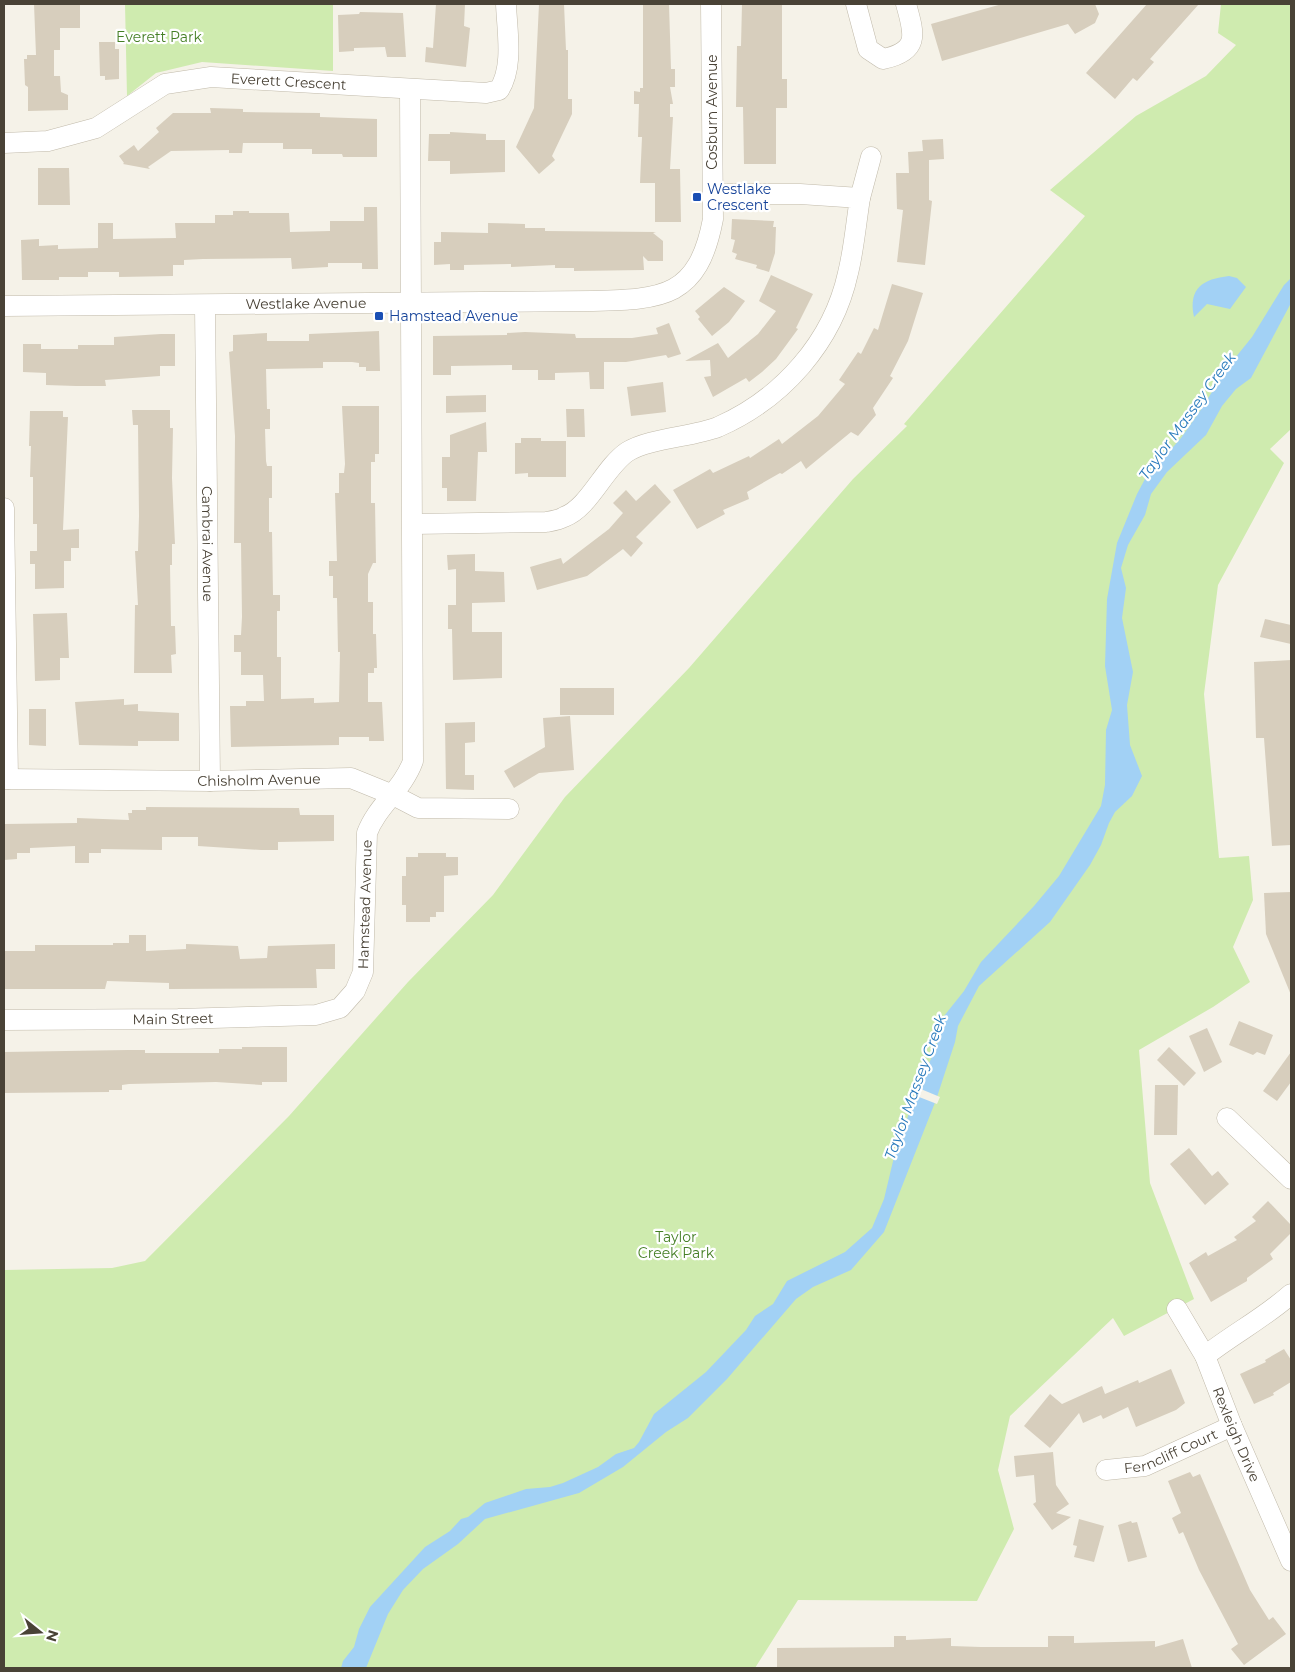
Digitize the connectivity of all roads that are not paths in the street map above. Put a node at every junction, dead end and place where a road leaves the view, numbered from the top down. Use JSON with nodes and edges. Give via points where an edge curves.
{"nodes":[{"id":1,"x":506,"y":4,"type":"edge"},
{"id":2,"x":711,"y":4,"type":"edge"},
{"id":3,"x":856,"y":4,"type":"edge"},
{"id":4,"x":906,"y":4,"type":"edge"},
{"id":5,"x":410,"y":89,"type":"junction"},
{"id":6,"x":4,"y":143,"type":"edge"},
{"id":7,"x":871,"y":157,"type":"dead end"},
{"id":8,"x":713,"y":194,"type":"junction"},
{"id":9,"x":860,"y":198,"type":"junction"},
{"id":10,"x":713,"y":219,"type":"joint"},
{"id":11,"x":410,"y":303,"type":"junction"},
{"id":12,"x":4,"y":306,"type":"edge"},
{"id":13,"x":205,"y":306,"type":"junction"},
{"id":14,"x":4,"y":508,"type":"edge"},
{"id":15,"x":413,"y":524,"type":"junction"},
{"id":16,"x":6,"y":779,"type":"edge"},
{"id":17,"x":210,"y":781,"type":"junction"},
{"id":18,"x":393,"y":795,"type":"junction"},
{"id":19,"x":509,"y":809,"type":"dead end"},
{"id":20,"x":340,"y":1008,"type":"joint"},
{"id":21,"x":4,"y":1020,"type":"edge"},
{"id":22,"x":1227,"y":1118,"type":"dead end"},
{"id":23,"x":1291,"y":1179,"type":"edge"},
{"id":24,"x":1291,"y":1294,"type":"edge"},
{"id":25,"x":1177,"y":1309,"type":"dead end"},
{"id":26,"x":1205,"y":1356,"type":"junction"},
{"id":27,"x":1232,"y":1426,"type":"junction"},
{"id":28,"x":1106,"y":1470,"type":"dead end"},
{"id":29,"x":1291,"y":1561,"type":"edge"}],
"edges":[{"from":1,"to":5,"type":"street","name":"Everett Crescent","via":[[506,80],[499,90],[486,94]]},
{"from":2,"to":8,"type":"street","name":"Cosburn Avenue"},
{"from":3,"to":4,"type":"street","via":[[868,49],[883,59],[896,56],[908,47],[914,32]]},
{"from":5,"to":6,"type":"street","name":"Everett Crescent","via":[[211,77],[177,80],[165,84],[96,128],[48,141]]},
{"from":5,"to":11,"type":"street","name":"Hamstead Avenue"},
{"from":7,"to":9,"type":"street"},
{"from":8,"to":9,"type":"street"},
{"from":8,"to":10,"type":"street","name":"Cosburn Avenue"},
{"from":9,"to":15,"type":"street","via":[[848,274],[835,312],[811,355],[760,404],[717,427],[629,451],[603,475],[580,506],[566,517],[546,522]]},
{"from":10,"to":11,"type":"street","name":"Westlake Avenue","via":[[708,245],[685,282],[645,300]]},
{"from":11,"to":13,"type":"street","name":"Westlake Avenue"},
{"from":11,"to":15,"type":"street","name":"Hamstead Avenue"},
{"from":12,"to":13,"type":"street","name":"Westlake Avenue"},
{"from":13,"to":17,"type":"street","name":"Cambrai Avenue"},
{"from":14,"to":16,"type":"street"},
{"from":15,"to":18,"type":"street","name":"Hamstead Avenue","via":[[413,761]]},
{"from":16,"to":17,"type":"street","name":"Chisholm Avenue"},
{"from":17,"to":18,"type":"street","name":"Chisholm Avenue","via":[[351,778]]},
{"from":18,"to":19,"type":"street","name":"Chisholm Avenue","via":[[418,808]]},
{"from":18,"to":20,"type":"street","name":"Hamstead Avenue","via":[[372,819],[367,833],[363,972],[355,991]]},
{"from":20,"to":21,"type":"street","name":"Main Street","via":[[316,1015],[292,1016]]},
{"from":22,"to":23,"type":"street"},
{"from":24,"to":26,"type":"street"},
{"from":25,"to":26,"type":"street","name":"Rexleigh Drive"},
{"from":26,"to":27,"type":"street","name":"Rexleigh Drive"},
{"from":27,"to":28,"type":"street","name":"Ferncliff Court","via":[[1145,1466]]},
{"from":27,"to":29,"type":"street","name":"Rexleigh Drive"}]}
